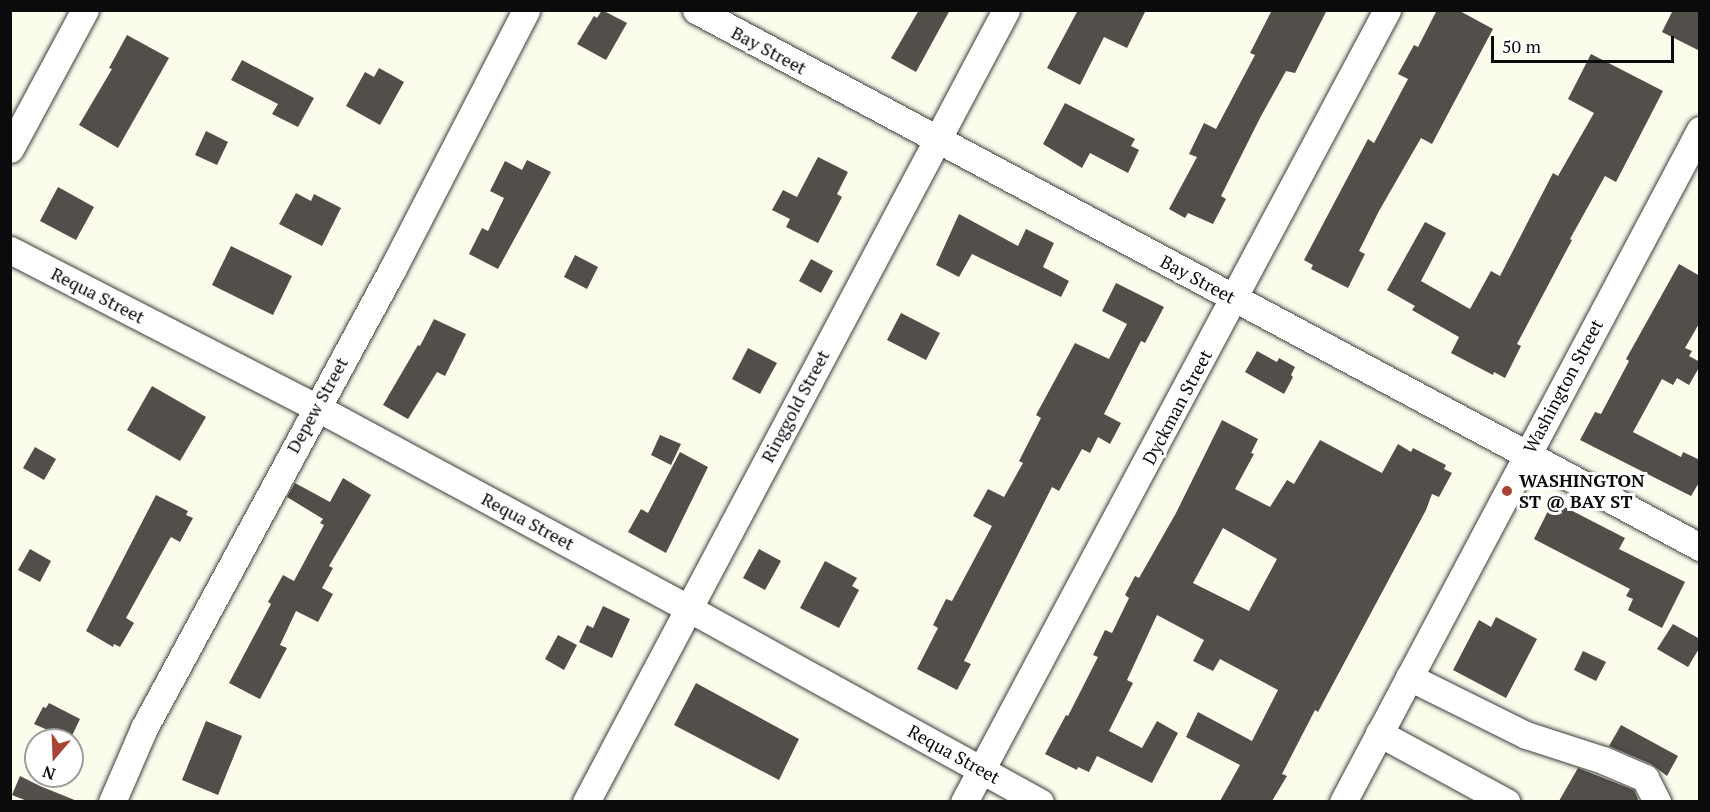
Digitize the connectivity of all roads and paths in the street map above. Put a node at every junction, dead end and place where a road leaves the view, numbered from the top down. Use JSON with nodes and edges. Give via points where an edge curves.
{"nodes":[{"id":1,"x":85,"y":10,"type":"edge"},
{"id":2,"x":526,"y":10,"type":"edge"},
{"id":3,"x":696,"y":10,"type":"edge"},
{"id":4,"x":1006,"y":10,"type":"edge"},
{"id":5,"x":1387,"y":10,"type":"edge"},
{"id":6,"x":1700,"y":130,"type":"edge"},
{"id":7,"x":936,"y":139,"type":"junction"},
{"id":8,"x":10,"y":149,"type":"edge"},
{"id":9,"x":10,"y":250,"type":"edge"},
{"id":10,"x":1235,"y":298,"type":"junction"},
{"id":11,"x":316,"y":407,"type":"junction"},
{"id":12,"x":1527,"y":453,"type":"junction"},
{"id":13,"x":1700,"y":547,"type":"edge"},
{"id":14,"x":688,"y":608,"type":"junction"},
{"id":15,"x":1409,"y":677,"type":"junction"},
{"id":16,"x":1379,"y":733,"type":"junction"},
{"id":17,"x":981,"y":769,"type":"junction"},
{"id":18,"x":112,"y":801,"type":"edge"},
{"id":19,"x":586,"y":801,"type":"edge"},
{"id":20,"x":964,"y":801,"type":"edge"},
{"id":21,"x":1040,"y":801,"type":"edge"},
{"id":22,"x":1343,"y":801,"type":"edge"},
{"id":23,"x":1506,"y":801,"type":"edge"},
{"id":24,"x":1657,"y":801,"type":"edge"}],
"edges":[{"from":1,"to":8,"type":"street"},
{"from":2,"to":11,"type":"street","name":"Depew Street","via":[[392,270]]},
{"from":3,"to":7,"type":"street","name":"Bay Street"},
{"from":4,"to":7,"type":"street","name":"Ringgold Street"},
{"from":5,"to":10,"type":"street","name":"Dyckman Street"},
{"from":6,"to":12,"type":"street","name":"Washington Street"},
{"from":7,"to":10,"type":"street","name":"Bay Street"},
{"from":7,"to":14,"type":"street","name":"Ringgold Street"},
{"from":9,"to":11,"type":"street","name":"Requa Street"},
{"from":10,"to":12,"type":"street","name":"Bay Street"},
{"from":10,"to":17,"type":"street","name":"Dyckman Street"},
{"from":11,"to":14,"type":"street","name":"Requa Street"},
{"from":11,"to":18,"type":"street","name":"Depew Street","via":[[144,728]]},
{"from":12,"to":13,"type":"street","name":"Bay Street"},
{"from":12,"to":15,"type":"street","name":"Washington Street"},
{"from":14,"to":17,"type":"street","name":"Requa Street"},
{"from":14,"to":19,"type":"street","name":"Ringgold Street"},
{"from":15,"to":16,"type":"street","name":"Washington Street"},
{"from":15,"to":24,"type":"street","via":[[1526,735],[1645,778]]},
{"from":16,"to":22,"type":"street","name":"Washington Street"},
{"from":16,"to":23,"type":"street"},
{"from":17,"to":20,"type":"street","name":"Dyckman Street"},
{"from":17,"to":21,"type":"street","name":"Requa Street"}]}
